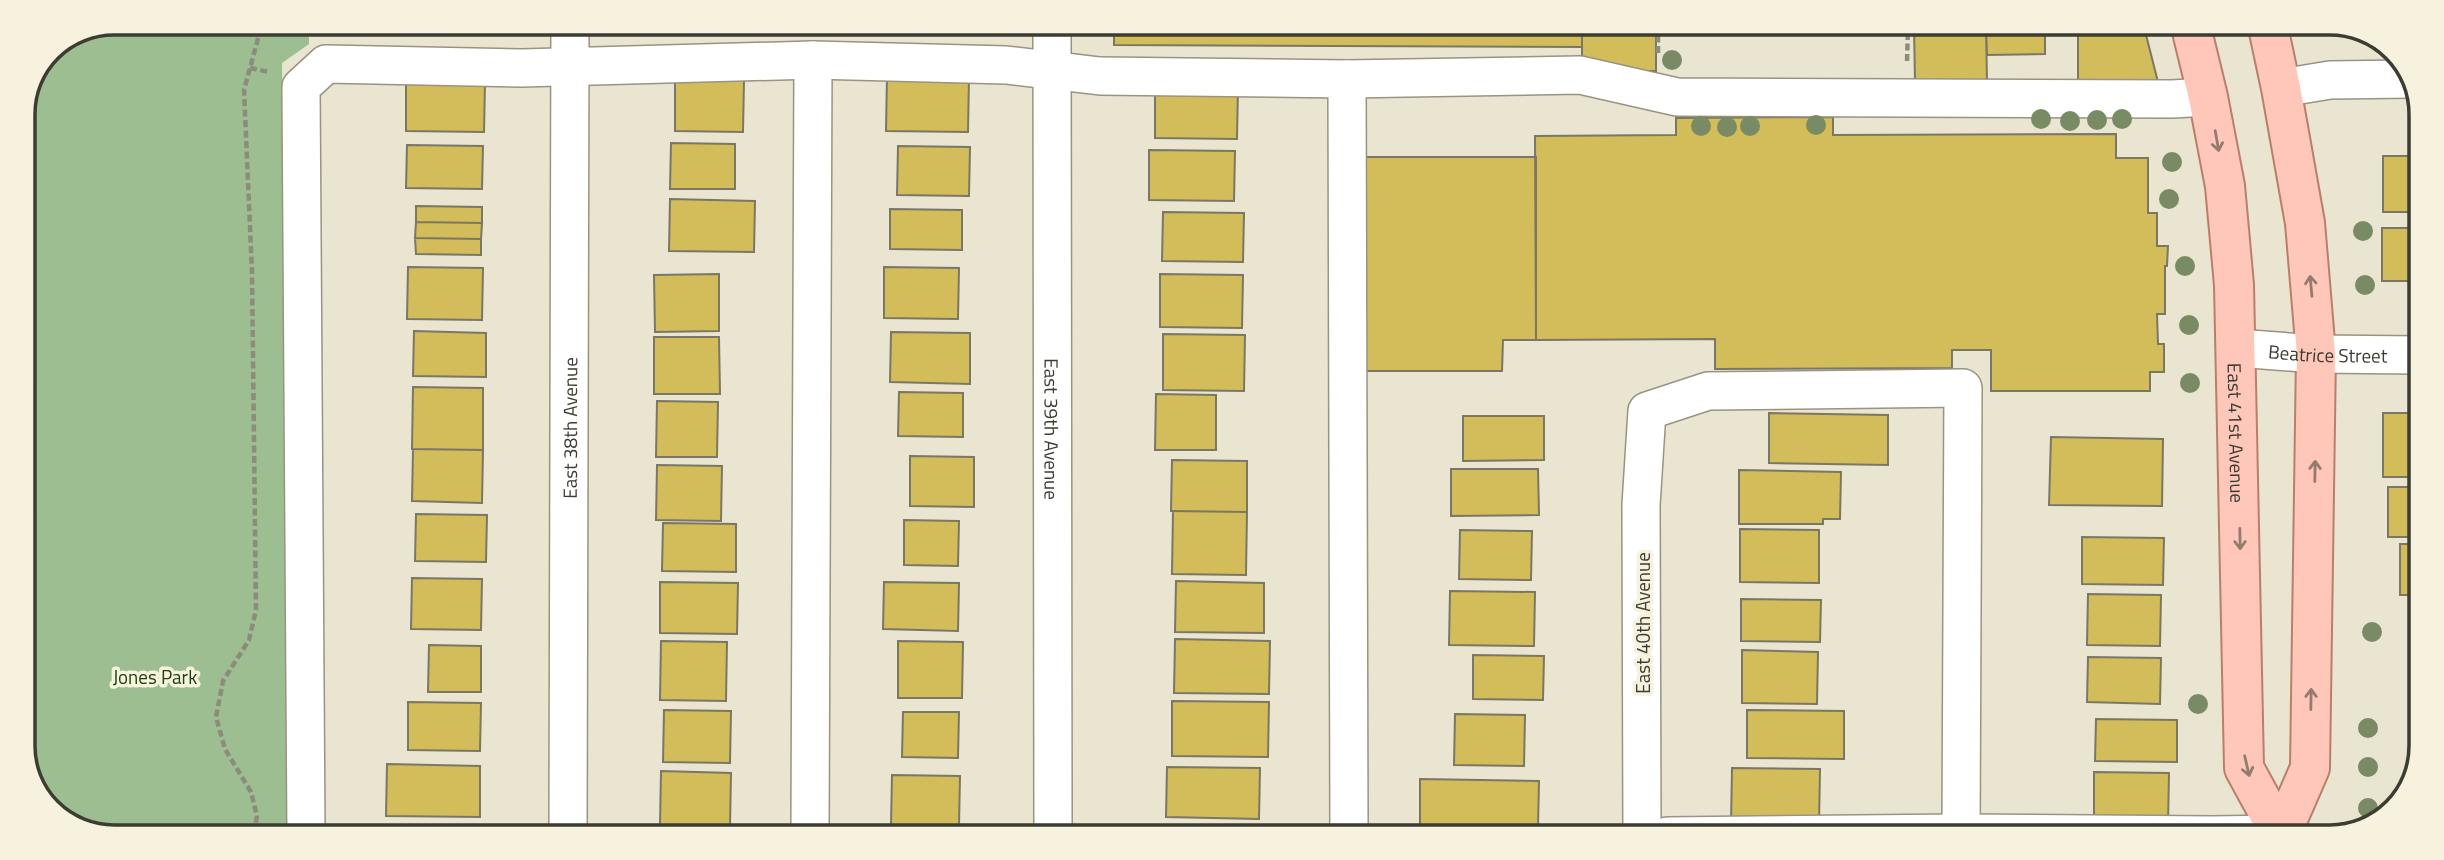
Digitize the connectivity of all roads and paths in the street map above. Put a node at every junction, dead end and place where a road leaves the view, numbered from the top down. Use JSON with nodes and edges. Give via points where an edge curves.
{"nodes":[{"id":1,"x":259,"y":35,"type":"edge"},
{"id":2,"x":570,"y":35,"type":"edge"},
{"id":3,"x":1052,"y":35,"type":"edge"},
{"id":4,"x":1658,"y":35,"type":"edge"},
{"id":5,"x":1908,"y":35,"type":"edge"},
{"id":6,"x":2192,"y":35,"type":"edge"},
{"id":7,"x":2270,"y":35,"type":"edge"},
{"id":8,"x":813,"y":60,"type":"junction"},
{"id":9,"x":1658,"y":66,"type":"dead end"},
{"id":10,"x":570,"y":67,"type":"junction"},
{"id":11,"x":1908,"y":68,"type":"dead end"},
{"id":12,"x":1052,"y":71,"type":"junction"},
{"id":13,"x":1347,"y":79,"type":"junction"},
{"id":14,"x":2401,"y":79,"type":"edge"},
{"id":15,"x":2281,"y":88,"type":"junction"},
{"id":16,"x":2208,"y":97,"type":"junction"},
{"id":17,"x":2237,"y":348,"type":"junction"},
{"id":18,"x":2316,"y":354,"type":"junction"},
{"id":19,"x":2409,"y":355,"type":"edge"},
{"id":20,"x":255,"y":825,"type":"edge"},
{"id":21,"x":306,"y":825,"type":"edge"},
{"id":22,"x":568,"y":825,"type":"edge"},
{"id":23,"x":810,"y":825,"type":"edge"},
{"id":24,"x":1053,"y":825,"type":"edge"},
{"id":25,"x":1349,"y":825,"type":"edge"},
{"id":26,"x":1643,"y":825,"type":"edge"},
{"id":27,"x":1961,"y":825,"type":"edge"},
{"id":28,"x":2274,"y":825,"type":"edge"},
{"id":29,"x":2285,"y":825,"type":"edge"}],
"edges":[{"from":1,"to":20,"type":"path","via":[[244,90],[256,610],[249,640],[223,681],[216,716],[225,749],[251,792]]},
{"from":2,"to":10,"type":"street","name":"East 38th Avenue"},
{"from":3,"to":12,"type":"street","name":"East 39th Avenue"},
{"from":4,"to":9,"type":"path"},
{"from":5,"to":11,"type":"path"},
{"from":6,"to":16,"type":"main road","name":"East 41st Avenue"},
{"from":7,"to":15,"type":"main road"},
{"from":8,"to":10,"type":"street"},
{"from":8,"to":12,"type":"street","via":[[1006,65]]},
{"from":8,"to":23,"type":"street"},
{"from":10,"to":21,"type":"street","via":[[326,64],[301,86]]},
{"from":10,"to":22,"type":"street","name":"East 38th Avenue"},
{"from":12,"to":13,"type":"street","via":[[1100,76]]},
{"from":12,"to":24,"type":"street","name":"East 39th Avenue"},
{"from":13,"to":16,"type":"street","via":[[1580,75],[1677,97],[1716,98]]},
{"from":13,"to":25,"type":"street"},
{"from":14,"to":15,"type":"street","via":[[2330,80]]},
{"from":18,"to":15,"type":"main road","one_way":true,"via":[[2305,223]]},
{"from":16,"to":17,"type":"main road","name":"East 41st Avenue","one_way":true,"via":[[2225,186]]},
{"from":17,"to":18,"type":"street","name":"Beatrice Street"},
{"from":17,"to":28,"type":"main road","name":"East 41st Avenue","one_way":true,"via":[[2244,768]]},
{"from":18,"to":19,"type":"street","name":"Beatrice Street"},
{"from":29,"to":18,"type":"main road","one_way":true,"via":[[2310,768]]},
{"from":26,"to":27,"type":"street","name":"East 40th Avenue","via":[[1641,505],[1647,411],[1709,391],[1963,388]]}]}
